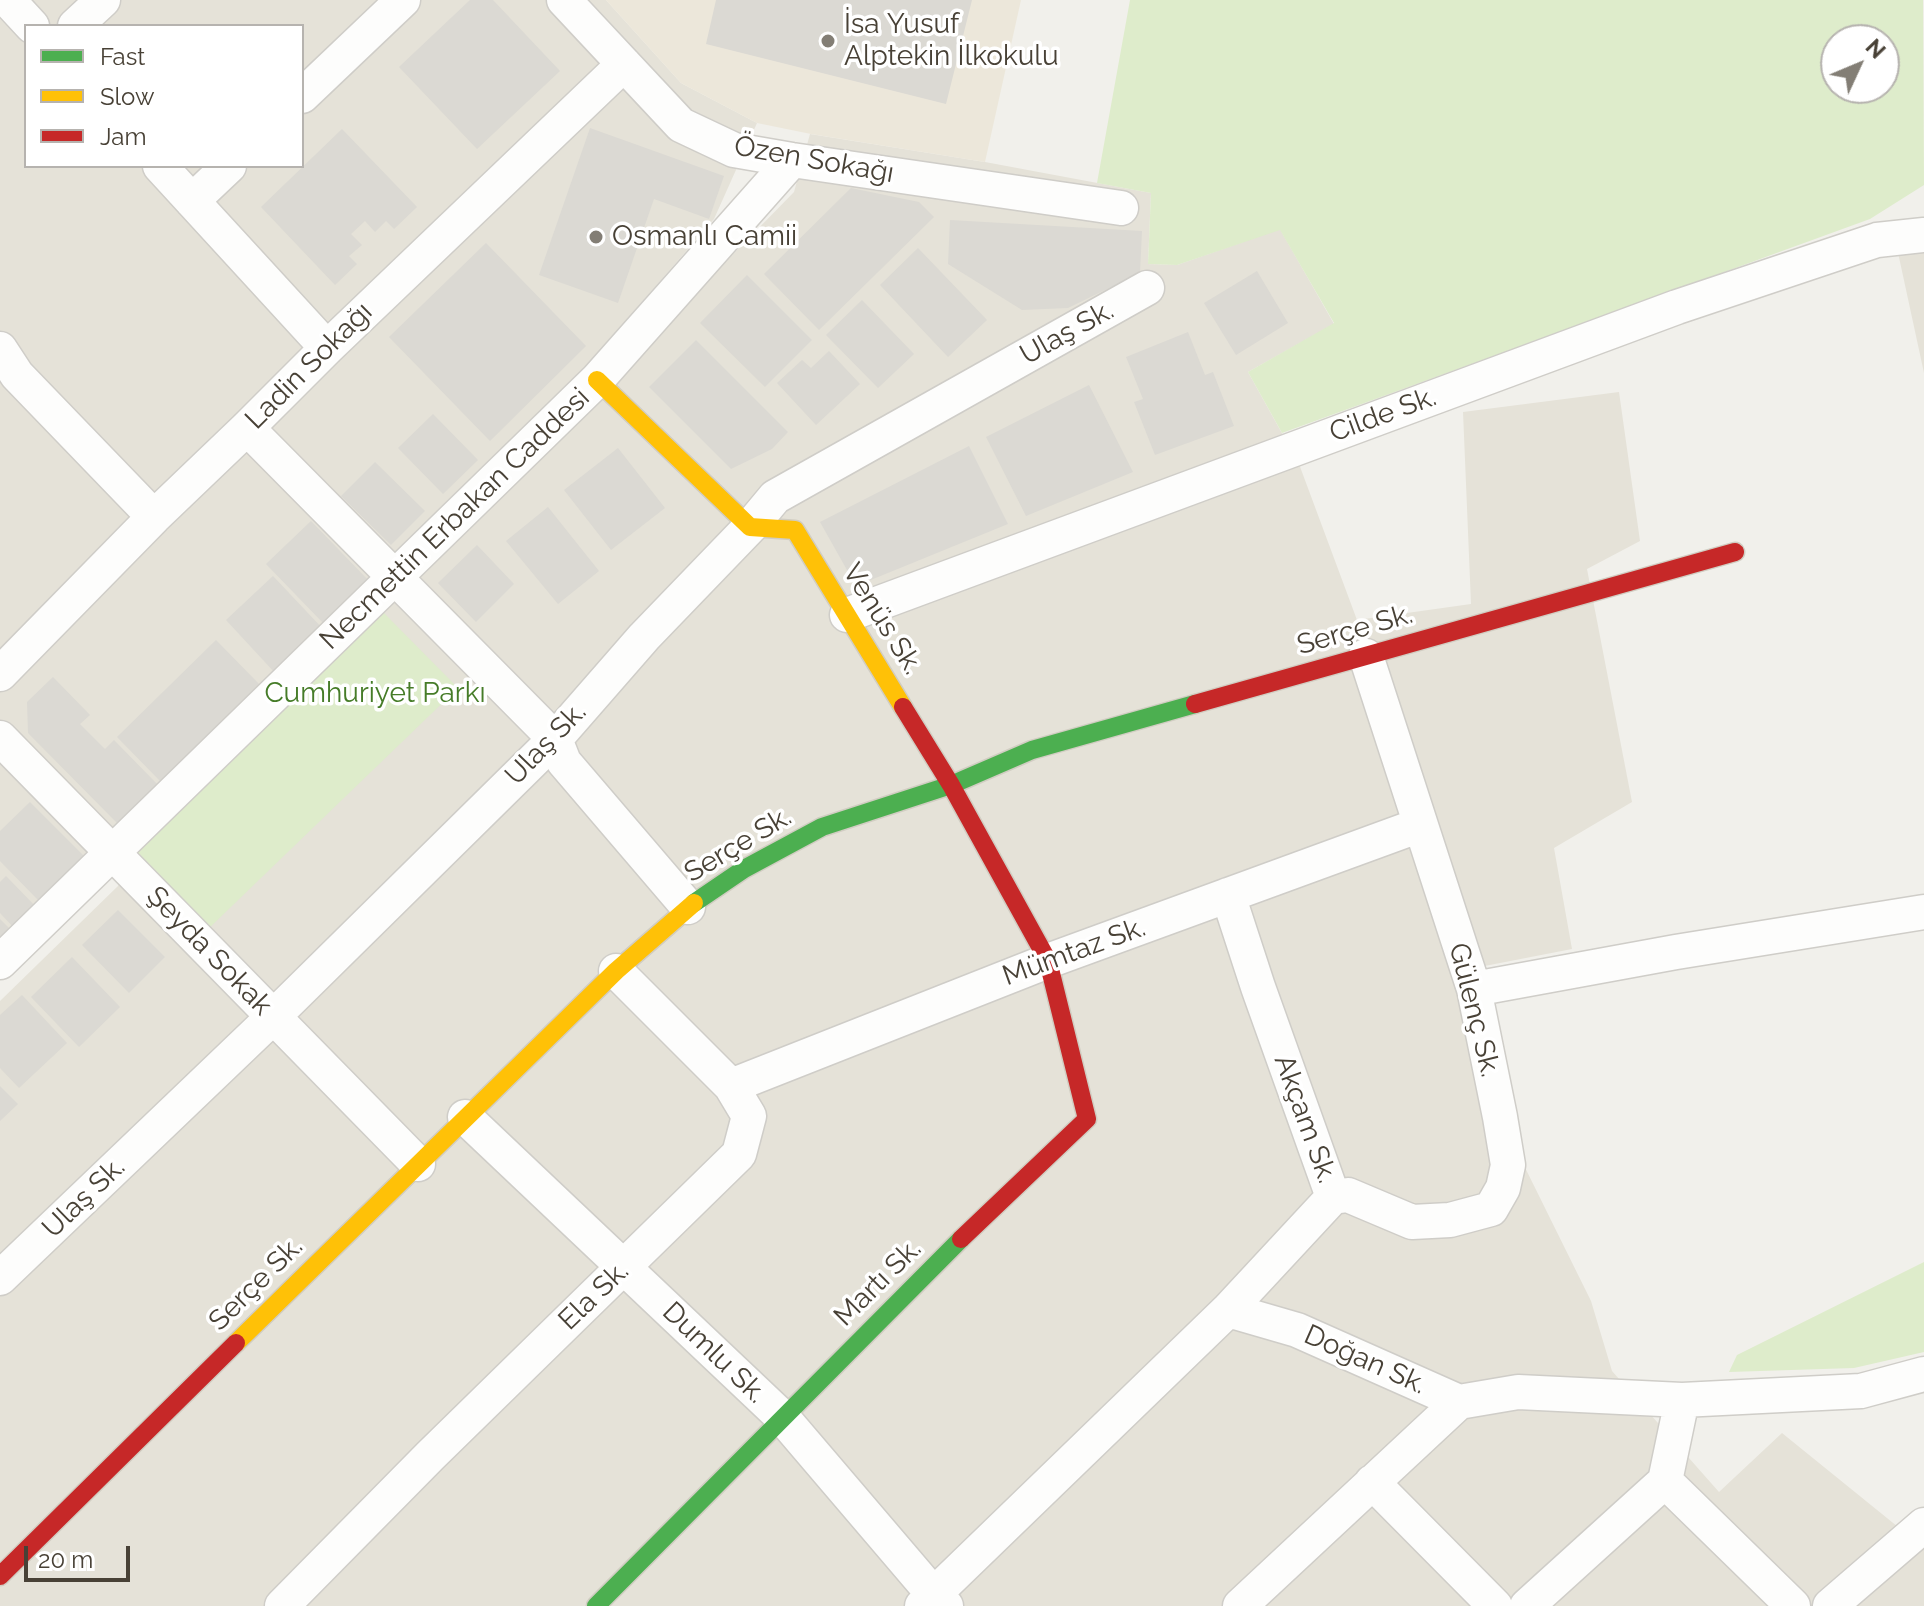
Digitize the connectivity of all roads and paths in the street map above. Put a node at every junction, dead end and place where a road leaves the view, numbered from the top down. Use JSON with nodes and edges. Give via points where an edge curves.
{"nodes":[{"id":1,"x":8,"y":0,"type":"edge"},
{"id":2,"x":103,"y":0,"type":"edge"},
{"id":3,"x":403,"y":0,"type":"edge"},
{"id":4,"x":564,"y":0,"type":"edge"},
{"id":5,"x":30,"y":24,"type":"edge"},
{"id":6,"x":77,"y":24,"type":"edge"},
{"id":7,"x":624,"y":64,"type":"junction"},
{"id":8,"x":304,"y":94,"type":"edge"},
{"id":9,"x":792,"y":160,"type":"junction"},
{"id":10,"x":162,"y":168,"type":"edge"},
{"id":11,"x":227,"y":168,"type":"edge"},
{"id":12,"x":192,"y":201,"type":"junction"},
{"id":13,"x":1121,"y":208,"type":"dead end"},
{"id":14,"x":1924,"y":235,"type":"edge"},
{"id":15,"x":1147,"y":288,"type":"dead end"},
{"id":16,"x":327,"y":348,"type":"junction"},
{"id":17,"x":0,"y":349,"type":"edge"},
{"id":18,"x":597,"y":380,"type":"junction"},
{"id":19,"x":247,"y":428,"type":"junction"},
{"id":20,"x":154,"y":517,"type":"junction"},
{"id":21,"x":750,"y":527,"type":"junction"},
{"id":22,"x":1735,"y":552,"type":"dead end"},
{"id":23,"x":396,"y":577,"type":"junction"},
{"id":24,"x":847,"y":615,"type":"junction"},
{"id":25,"x":1366,"y":656,"type":"junction"},
{"id":26,"x":1,"y":671,"type":"edge"},
{"id":27,"x":0,"y":738,"type":"edge"},
{"id":28,"x":555,"y":739,"type":"junction"},
{"id":29,"x":951,"y":785,"type":"junction"},
{"id":30,"x":1420,"y":825,"type":"junction"},
{"id":31,"x":112,"y":853,"type":"junction"},
{"id":32,"x":1228,"y":895,"type":"junction"},
{"id":33,"x":688,"y":907,"type":"junction"},
{"id":34,"x":1924,"y":912,"type":"edge"},
{"id":35,"x":1048,"y":961,"type":"junction"},
{"id":36,"x":0,"y":962,"type":"edge"},
{"id":37,"x":616,"y":971,"type":"junction"},
{"id":38,"x":1474,"y":989,"type":"junction"},
{"id":39,"x":273,"y":1017,"type":"junction"},
{"id":40,"x":731,"y":1086,"type":"junction"},
{"id":41,"x":465,"y":1117,"type":"junction"},
{"id":42,"x":418,"y":1164,"type":"junction"},
{"id":43,"x":1333,"y":1197,"type":"junction"},
{"id":44,"x":623,"y":1267,"type":"junction"},
{"id":45,"x":0,"y":1278,"type":"edge"},
{"id":46,"x":1228,"y":1310,"type":"junction"},
{"id":47,"x":1924,"y":1374,"type":"edge"},
{"id":48,"x":1682,"y":1400,"type":"junction"},
{"id":49,"x":1459,"y":1402,"type":"junction"},
{"id":50,"x":783,"y":1418,"type":"junction"},
{"id":51,"x":1665,"y":1481,"type":"junction"},
{"id":52,"x":1372,"y":1482,"type":"junction"},
{"id":53,"x":1924,"y":1525,"type":"edge"},
{"id":54,"x":0,"y":1576,"type":"edge"},
{"id":55,"x":934,"y":1602,"type":"edge"},
{"id":56,"x":282,"y":1606,"type":"edge"},
{"id":57,"x":596,"y":1606,"type":"edge"},
{"id":58,"x":1240,"y":1606,"type":"edge"},
{"id":59,"x":1495,"y":1606,"type":"edge"},
{"id":60,"x":1527,"y":1606,"type":"edge"},
{"id":61,"x":1793,"y":1606,"type":"edge"},
{"id":62,"x":1830,"y":1606,"type":"edge"}],
"edges":[{"from":1,"to":5,"type":"street"},
{"from":2,"to":6,"type":"street"},
{"from":3,"to":8,"type":"street"},
{"from":4,"to":7,"type":"street","name":"Özen Sokağı"},
{"from":7,"to":9,"type":"street","name":"Özen Sokağı","via":[[681,125],[734,150]]},
{"from":7,"to":16,"type":"street","name":"Ladin Sokağı"},
{"from":9,"to":13,"type":"street","name":"Özen Sokağı"},
{"from":9,"to":18,"type":"street","name":"Necmettin Erbakan Caddesi"},
{"from":10,"to":12,"type":"street"},
{"from":11,"to":12,"type":"street"},
{"from":12,"to":16,"type":"street"},
{"from":14,"to":24,"type":"street","name":"Cilde Sk.","via":[[1877,240],[1677,307]]},
{"from":15,"to":21,"type":"street","name":"Ulaş Sk.","via":[[775,497]]},
{"from":16,"to":19,"type":"street","name":"Ladin Sokağı"},
{"from":17,"to":20,"type":"street","via":[[17,375]]},
{"from":18,"to":21,"type":"street"},
{"from":18,"to":23,"type":"street","name":"Necmettin Erbakan Caddesi"},
{"from":19,"to":20,"type":"street","name":"Ladin Sokağı"},
{"from":19,"to":23,"type":"street"},
{"from":20,"to":26,"type":"street","name":"Ladin Sokağı"},
{"from":21,"to":24,"type":"street","name":"Venüs Sk.","via":[[795,530]]},
{"from":21,"to":28,"type":"street","name":"Ulaş Sk."},
{"from":22,"to":25,"type":"street","name":"Serçe Sk."},
{"from":23,"to":28,"type":"street"},
{"from":23,"to":31,"type":"street","name":"Necmettin Erbakan Caddesi"},
{"from":24,"to":29,"type":"street","name":"Venüs Sk."},
{"from":25,"to":29,"type":"street","name":"Serçe Sk.","via":[[1032,750]]},
{"from":25,"to":30,"type":"street","name":"Gülenç Sk."},
{"from":27,"to":31,"type":"street","name":"Şeyda Sokak"},
{"from":28,"to":33,"type":"street","via":[[564,762]]},
{"from":28,"to":39,"type":"street","name":"Ulaş Sk."},
{"from":29,"to":33,"type":"street","name":"Serçe Sk.","via":[[822,827]]},
{"from":29,"to":35,"type":"street","name":"Venüs Sk."},
{"from":30,"to":32,"type":"street","name":"Mümtaz Sk."},
{"from":30,"to":38,"type":"street","name":"Gülenç Sk."},
{"from":31,"to":36,"type":"street","name":"Necmettin Erbakan Caddesi"},
{"from":31,"to":39,"type":"street","name":"Şeyda Sokak"},
{"from":32,"to":35,"type":"street","name":"Mümtaz Sk."},
{"from":32,"to":43,"type":"street","name":"Akçam Sk."},
{"from":33,"to":37,"type":"street","name":"Serçe Sk."},
{"from":34,"to":38,"type":"street"},
{"from":35,"to":40,"type":"street","name":"Mümtaz Sk."},
{"from":35,"to":50,"type":"street","name":"Martı Sk.","via":[[1087,1119]]},
{"from":37,"to":40,"type":"street","name":"Ela Sk."},
{"from":37,"to":41,"type":"street","name":"Serçe Sk."},
{"from":38,"to":43,"type":"street","name":"Gülenç Sk.","via":[[1508,1165],[1491,1209],[1450,1220],[1412,1222],[1348,1195]]},
{"from":39,"to":42,"type":"street","name":"Şeyda Sokak"},
{"from":39,"to":45,"type":"street","name":"Ulaş Sk."},
{"from":40,"to":44,"type":"street","name":"Ela Sk.","via":[[749,1116],[739,1154]]},
{"from":41,"to":42,"type":"street","name":"Serçe Sk."},
{"from":41,"to":44,"type":"street","name":"Dumlu Sk."},
{"from":42,"to":54,"type":"street","name":"Serçe Sk."},
{"from":43,"to":46,"type":"street","name":"Akçam Sk."},
{"from":44,"to":50,"type":"street","name":"Dumlu Sk."},
{"from":44,"to":56,"type":"street","name":"Ela Sk."},
{"from":46,"to":49,"type":"street","name":"Doğan Sk.","via":[[1297,1330]]},
{"from":46,"to":55,"type":"street"},
{"from":47,"to":48,"type":"street","name":"Doğan Sk.","via":[[1861,1391]]},
{"from":48,"to":49,"type":"street","name":"Doğan Sk.","via":[[1518,1392]]},
{"from":48,"to":51,"type":"street"},
{"from":49,"to":52,"type":"street"},
{"from":50,"to":55,"type":"street","name":"Dumlu Sk."},
{"from":50,"to":57,"type":"street","name":"Martı Sk."},
{"from":51,"to":60,"type":"street"},
{"from":51,"to":61,"type":"street"},
{"from":52,"to":58,"type":"street"},
{"from":52,"to":59,"type":"street"},
{"from":53,"to":62,"type":"street"}]}
